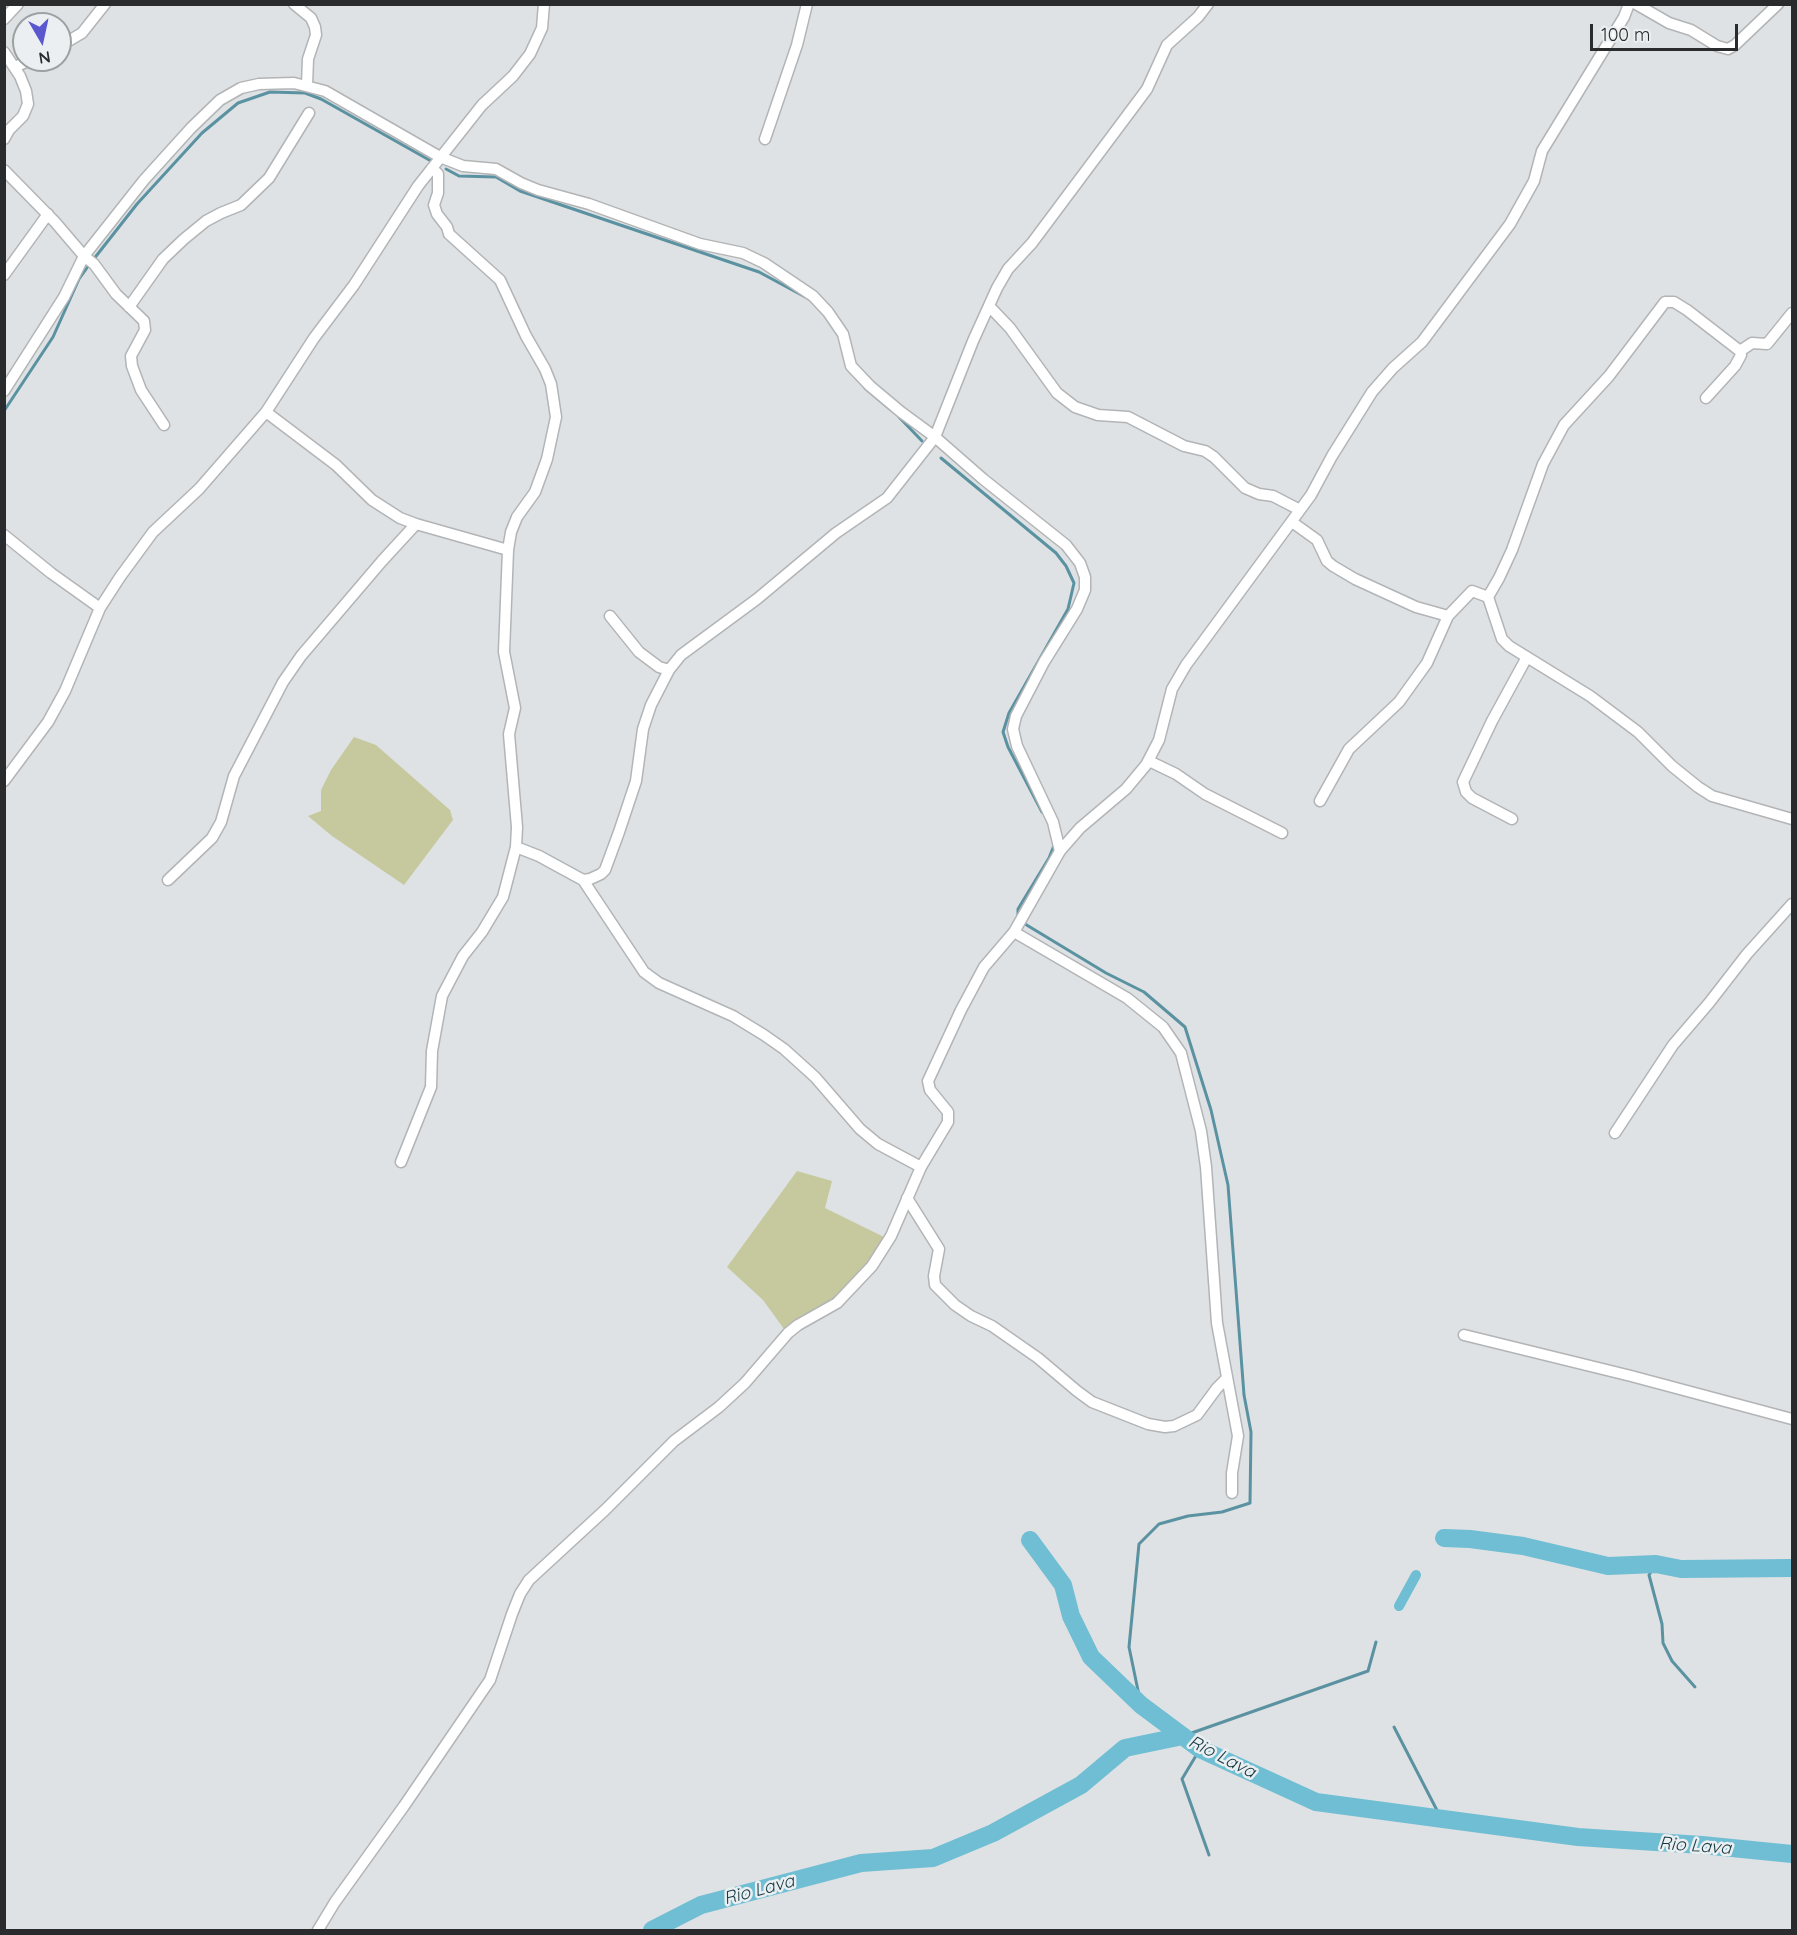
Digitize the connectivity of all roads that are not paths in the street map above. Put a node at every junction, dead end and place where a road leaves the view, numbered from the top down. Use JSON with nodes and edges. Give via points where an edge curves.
{"nodes":[{"id":1,"x":18,"y":4,"type":"edge"},
{"id":2,"x":105,"y":4,"type":"edge"},
{"id":3,"x":294,"y":4,"type":"edge"},
{"id":4,"x":544,"y":4,"type":"edge"},
{"id":5,"x":807,"y":4,"type":"edge"},
{"id":6,"x":1208,"y":4,"type":"edge"},
{"id":7,"x":1629,"y":4,"type":"edge"},
{"id":8,"x":1636,"y":4,"type":"edge"},
{"id":9,"x":1778,"y":4,"type":"edge"},
{"id":10,"x":4,"y":19,"type":"edge"},
{"id":11,"x":72,"y":39,"type":"edge"},
{"id":12,"x":17,"y":72,"type":"edge"},
{"id":13,"x":307,"y":86,"type":"junction"},
{"id":14,"x":309,"y":113,"type":"dead end"},
{"id":15,"x":4,"y":139,"type":"edge"},
{"id":16,"x":765,"y":139,"type":"dead end"},
{"id":17,"x":441,"y":157,"type":"junction"},
{"id":18,"x":432,"y":168,"type":"junction"},
{"id":19,"x":4,"y":170,"type":"edge"},
{"id":20,"x":48,"y":214,"type":"junction"},
{"id":21,"x":89,"y":260,"type":"junction"},
{"id":22,"x":4,"y":275,"type":"edge"},
{"id":23,"x":989,"y":306,"type":"junction"},
{"id":24,"x":129,"y":307,"type":"junction"},
{"id":25,"x":1792,"y":313,"type":"edge"},
{"id":26,"x":1740,"y":351,"type":"junction"},
{"id":27,"x":4,"y":391,"type":"edge"},
{"id":28,"x":1706,"y":398,"type":"dead end"},
{"id":29,"x":266,"y":412,"type":"junction"},
{"id":30,"x":164,"y":425,"type":"dead end"},
{"id":31,"x":935,"y":437,"type":"junction"},
{"id":32,"x":1300,"y":510,"type":"junction"},
{"id":33,"x":1292,"y":522,"type":"junction"},
{"id":34,"x":416,"y":524,"type":"junction"},
{"id":35,"x":4,"y":535,"type":"edge"},
{"id":36,"x":508,"y":550,"type":"junction"},
{"id":37,"x":1488,"y":597,"type":"junction"},
{"id":38,"x":100,"y":608,"type":"junction"},
{"id":39,"x":610,"y":616,"type":"dead end"},
{"id":40,"x":1448,"y":616,"type":"junction"},
{"id":41,"x":1527,"y":657,"type":"junction"},
{"id":42,"x":669,"y":670,"type":"junction"},
{"id":43,"x":1149,"y":760,"type":"junction"},
{"id":44,"x":4,"y":781,"type":"edge"},
{"id":45,"x":1320,"y":801,"type":"dead end"},
{"id":46,"x":1512,"y":819,"type":"dead end"},
{"id":47,"x":1792,"y":819,"type":"edge"},
{"id":48,"x":1282,"y":832,"type":"dead end"},
{"id":49,"x":516,"y":847,"type":"junction"},
{"id":50,"x":1060,"y":851,"type":"junction"},
{"id":51,"x":168,"y":880,"type":"dead end"},
{"id":52,"x":583,"y":880,"type":"junction"},
{"id":53,"x":1792,"y":904,"type":"edge"},
{"id":54,"x":1014,"y":932,"type":"junction"},
{"id":55,"x":1615,"y":1133,"type":"dead end"},
{"id":56,"x":401,"y":1162,"type":"dead end"},
{"id":57,"x":921,"y":1167,"type":"junction"},
{"id":58,"x":907,"y":1198,"type":"junction"},
{"id":59,"x":1464,"y":1335,"type":"dead end"},
{"id":60,"x":1227,"y":1378,"type":"junction"},
{"id":61,"x":1792,"y":1419,"type":"edge"},
{"id":62,"x":1232,"y":1493,"type":"dead end"},
{"id":63,"x":318,"y":1930,"type":"edge"}],
"edges":[{"from":1,"to":10,"type":"street"},
{"from":2,"to":11,"type":"street","via":[[82,33]]},
{"from":3,"to":13,"type":"street","via":[[311,18],[315,27]]},
{"from":4,"to":17,"type":"street","via":[[542,28],[530,54]]},
{"from":5,"to":16,"type":"street"},
{"from":6,"to":23,"type":"street","via":[[1167,45],[1146,89],[1008,270]]},
{"from":7,"to":32,"type":"street","via":[[1542,151],[1534,181],[1510,224],[1422,342],[1372,392]]},
{"from":8,"to":9,"type":"street","via":[[1728,49]]},
{"from":12,"to":15,"type":"street","via":[[26,91],[27,110]]},
{"from":13,"to":17,"type":"street","via":[[333,95]]},
{"from":13,"to":21,"type":"street","via":[[259,84],[241,88],[220,100],[144,180]]},
{"from":14,"to":24,"type":"street","via":[[269,178],[241,205],[213,217],[184,239],[163,259]]},
{"from":17,"to":18,"type":"street"},
{"from":17,"to":31,"type":"street","via":[[463,166],[496,169],[538,190],[764,263],[813,296],[843,334],[851,366]]},
{"from":18,"to":29,"type":"street"},
{"from":18,"to":36,"type":"street","via":[[438,174],[434,205],[437,214],[449,234],[500,280],[551,384],[555,417],[547,459],[535,492],[517,517]]},
{"from":19,"to":20,"type":"street"},
{"from":20,"to":21,"type":"street"},
{"from":20,"to":22,"type":"street"},
{"from":21,"to":24,"type":"street"},
{"from":21,"to":27,"type":"street"},
{"from":23,"to":31,"type":"street"},
{"from":23,"to":32,"type":"street","via":[[1057,393],[1075,408],[1098,415],[1128,417],[1184,446],[1205,451],[1245,488]]},
{"from":24,"to":30,"type":"street","via":[[146,326],[131,356],[136,380]]},
{"from":25,"to":26,"type":"street","via":[[1767,344],[1752,343]]},
{"from":26,"to":28,"type":"street","via":[[1735,366]]},
{"from":26,"to":37,"type":"street","via":[[1687,310],[1674,302],[1664,303],[1609,376],[1564,425],[1543,464],[1512,550]]},
{"from":29,"to":34,"type":"street","via":[[336,465],[372,500]]},
{"from":29,"to":38,"type":"street","via":[[199,489],[153,532]]},
{"from":31,"to":42,"type":"street","via":[[887,498],[836,533],[757,599],[681,655]]},
{"from":31,"to":50,"type":"street","via":[[1066,544],[1085,577],[1085,590],[1077,609],[1039,671],[1013,729],[1017,746],[1053,822]]},
{"from":32,"to":33,"type":"street"},
{"from":33,"to":40,"type":"street","via":[[1317,540],[1333,566],[1394,598]]},
{"from":33,"to":43,"type":"street","via":[[1186,665],[1172,689],[1159,740]]},
{"from":34,"to":36,"type":"street"},
{"from":34,"to":51,"type":"street","via":[[301,656],[234,776],[221,822],[212,838]]},
{"from":35,"to":38,"type":"street"},
{"from":36,"to":49,"type":"street","via":[[504,652],[515,708],[508,734]]},
{"from":37,"to":40,"type":"street","via":[[1472,591]]},
{"from":37,"to":41,"type":"street","via":[[1502,639]]},
{"from":38,"to":44,"type":"street","via":[[48,722]]},
{"from":39,"to":42,"type":"street","via":[[639,652]]},
{"from":40,"to":45,"type":"street","via":[[1427,663],[1399,702],[1349,749]]},
{"from":41,"to":46,"type":"street","via":[[1463,782],[1472,798]]},
{"from":41,"to":47,"type":"street","via":[[1638,732],[1679,772],[1712,796]]},
{"from":42,"to":52,"type":"street","via":[[648,713],[636,781],[604,870]]},
{"from":43,"to":48,"type":"street","via":[[1204,794]]},
{"from":43,"to":50,"type":"street","via":[[1126,789],[1080,828]]},
{"from":49,"to":52,"type":"street"},
{"from":49,"to":56,"type":"street","via":[[503,897],[463,956],[442,996],[432,1051],[431,1087]]},
{"from":50,"to":54,"type":"street"},
{"from":52,"to":57,"type":"street","via":[[644,972],[658,983],[733,1016],[784,1049],[860,1129],[878,1144]]},
{"from":53,"to":55,"type":"street","via":[[1673,1045]]},
{"from":54,"to":57,"type":"street","via":[[984,968],[928,1081],[950,1117]]},
{"from":54,"to":60,"type":"street","via":[[1127,998],[1163,1027],[1178,1047],[1197,1115],[1206,1167],[1217,1323]]},
{"from":57,"to":58,"type":"street"},
{"from":58,"to":60,"type":"street","via":[[939,1249],[935,1285],[955,1305],[1038,1358],[1092,1402],[1130,1418],[1174,1426],[1197,1415]]},
{"from":58,"to":63,"type":"street","via":[[877,1258],[843,1297],[788,1333],[745,1383],[674,1441],[529,1580],[512,1614],[490,1680]]},
{"from":59,"to":61,"type":"street"},
{"from":60,"to":62,"type":"street","via":[[1238,1436]]}]}
